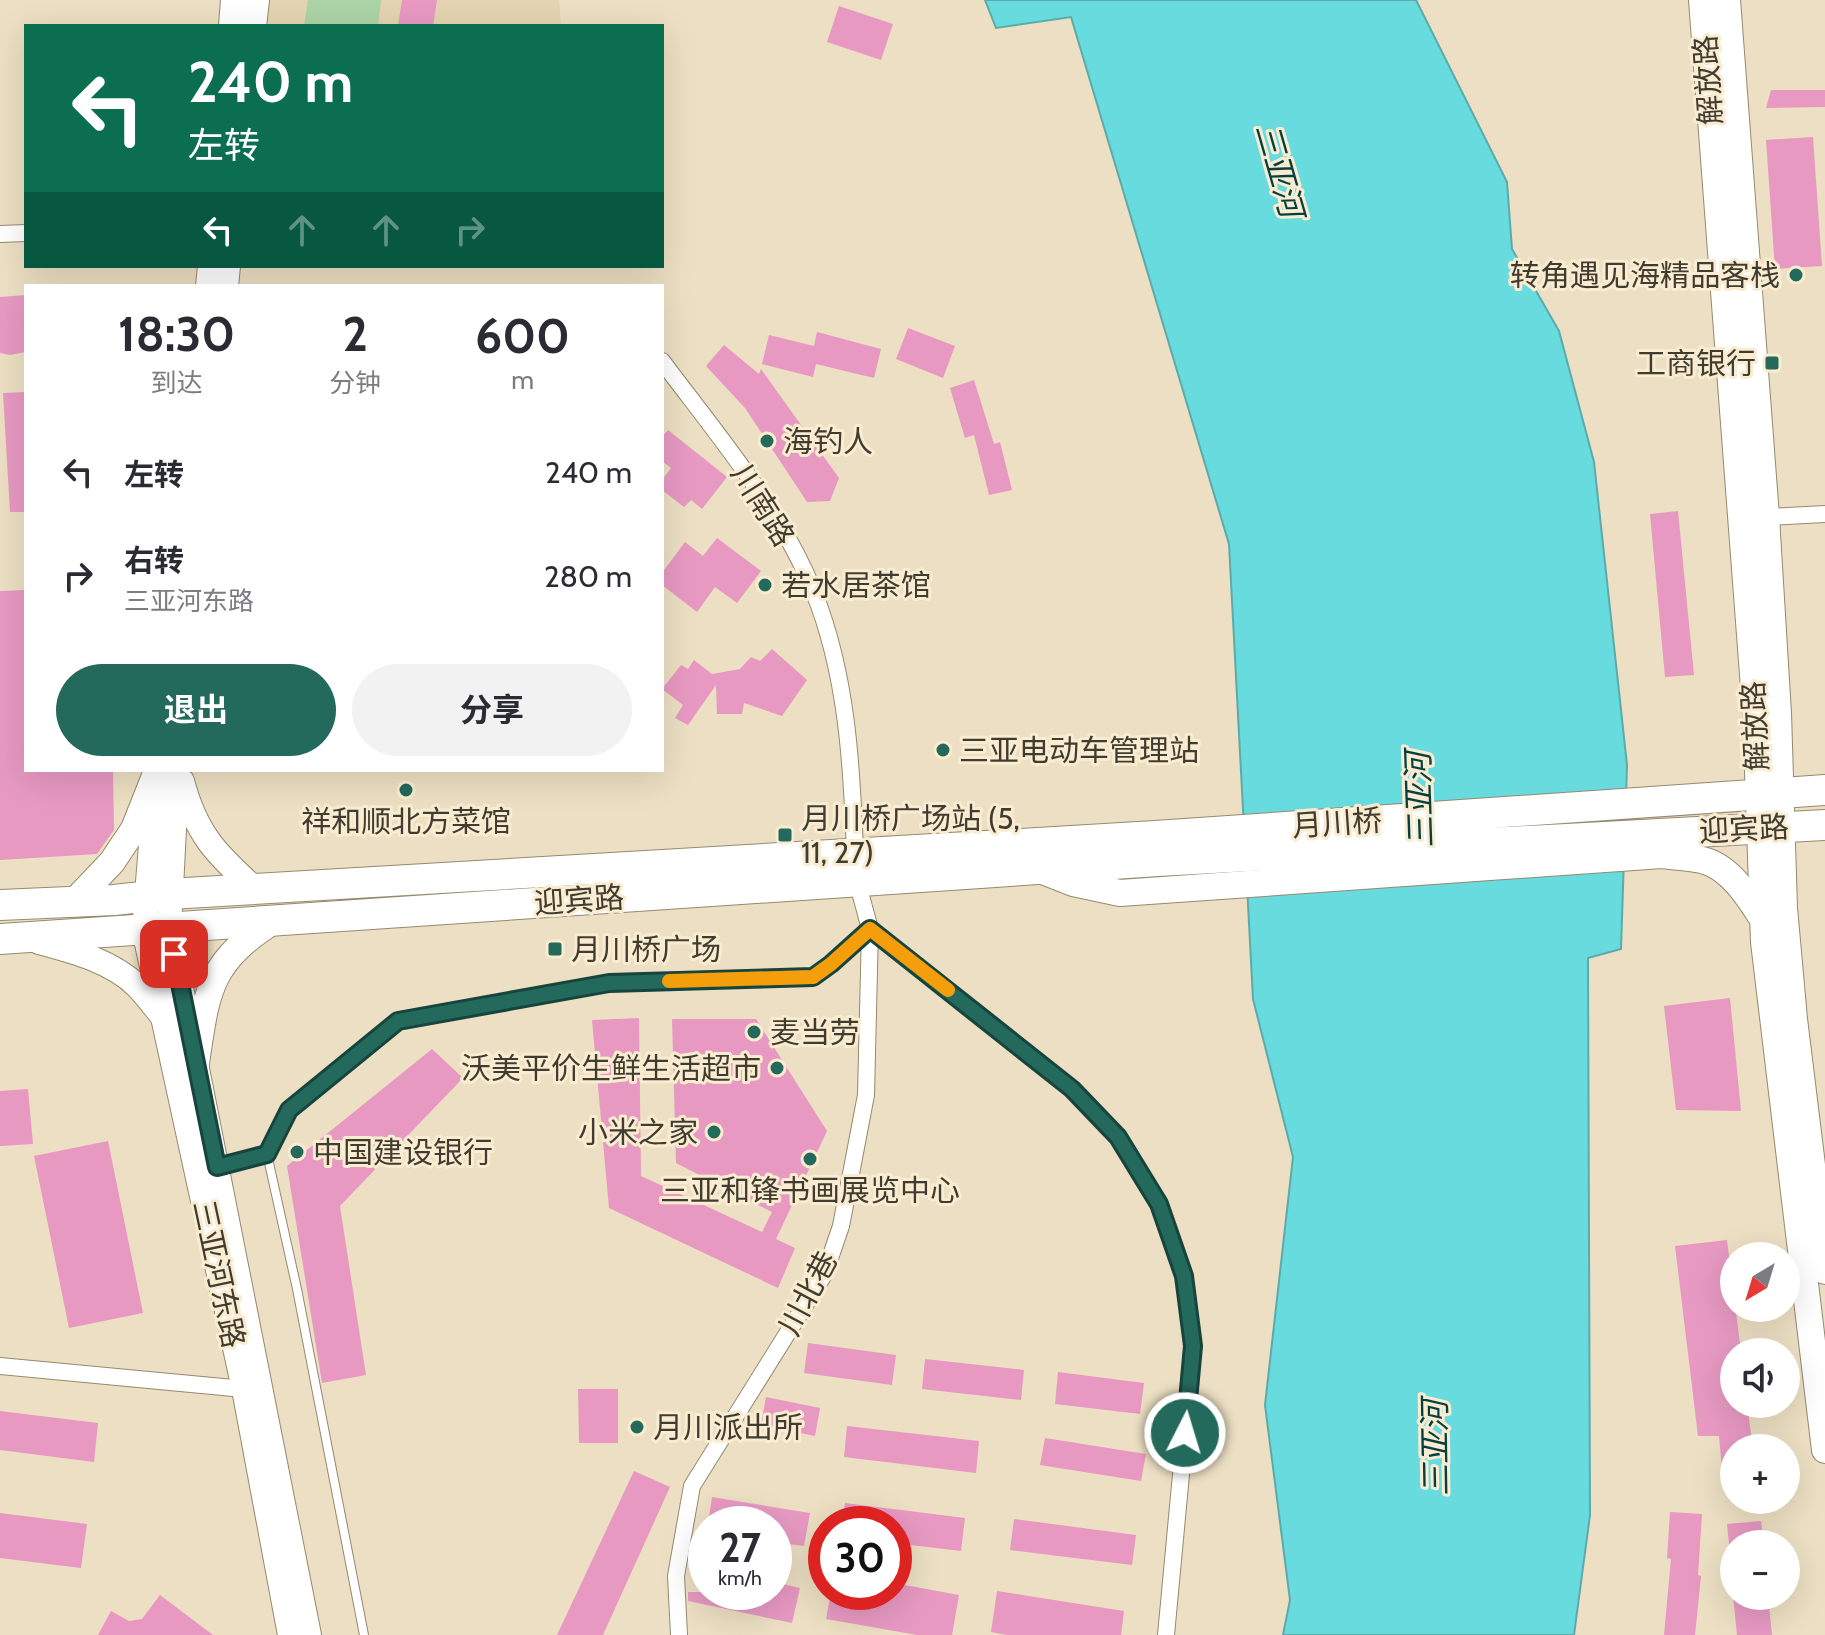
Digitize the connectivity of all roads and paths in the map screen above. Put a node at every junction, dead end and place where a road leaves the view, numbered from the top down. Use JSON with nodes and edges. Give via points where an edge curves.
{"nodes":[{"id":1,"x":233,"y":0,"type":"edge"},
{"id":2,"x":257,"y":0,"type":"edge"},
{"id":3,"x":1702,"y":0,"type":"edge"},
{"id":4,"x":1727,"y":0,"type":"edge"},
{"id":5,"x":231,"y":24,"type":"edge"},
{"id":6,"x":254,"y":24,"type":"edge"},
{"id":7,"x":24,"y":233,"type":"edge"},
{"id":8,"x":0,"y":234,"type":"edge"},
{"id":9,"x":664,"y":364,"type":"edge"},
{"id":10,"x":1825,"y":514,"type":"edge"},
{"id":11,"x":1766,"y":517,"type":"junction"},
{"id":12,"x":156,"y":772,"type":"edge"},
{"id":13,"x":157,"y":772,"type":"edge"},
{"id":14,"x":178,"y":772,"type":"edge"},
{"id":15,"x":179,"y":772,"type":"edge"},
{"id":16,"x":1825,"y":790,"type":"edge"},
{"id":17,"x":1770,"y":793,"type":"junction"},
{"id":18,"x":1663,"y":799,"type":"joint"},
{"id":19,"x":1825,"y":825,"type":"edge"},
{"id":20,"x":1771,"y":828,"type":"junction"},
{"id":21,"x":1662,"y":844,"type":"junction"},
{"id":22,"x":1156,"y":849,"type":"junction"},
{"id":23,"x":856,"y":868,"type":"junction"},
{"id":24,"x":1037,"y":869,"type":"junction"},
{"id":25,"x":255,"y":889,"type":"junction"},
{"id":26,"x":158,"y":896,"type":"junction"},
{"id":27,"x":73,"y":903,"type":"junction"},
{"id":28,"x":0,"y":905,"type":"edge"},
{"id":29,"x":1762,"y":918,"type":"junction"},
{"id":30,"x":275,"y":920,"type":"junction"},
{"id":31,"x":157,"y":929,"type":"junction"},
{"id":32,"x":870,"y":929,"type":"junction"},
{"id":33,"x":13,"y":939,"type":"edge"},
{"id":34,"x":165,"y":1019,"type":"junction"},
{"id":35,"x":196,"y":1063,"type":"junction"},
{"id":36,"x":267,"y":1154,"type":"junction"},
{"id":37,"x":217,"y":1167,"type":"junction"},
{"id":38,"x":1825,"y":1271,"type":"edge"},
{"id":39,"x":0,"y":1366,"type":"edge"},
{"id":40,"x":244,"y":1389,"type":"junction"},
{"id":41,"x":1825,"y":1450,"type":"edge"},
{"id":42,"x":290,"y":1635,"type":"edge"},
{"id":43,"x":309,"y":1635,"type":"edge"},
{"id":44,"x":364,"y":1635,"type":"edge"},
{"id":45,"x":679,"y":1635,"type":"edge"},
{"id":46,"x":1166,"y":1635,"type":"edge"}],
"edges":[{"from":1,"to":5,"type":"main road"},
{"from":2,"to":6,"type":"main road"},
{"from":3,"to":17,"type":"main road","name":"解放路","via":[[1756,714]]},
{"from":4,"to":11,"type":"main road","name":"解放路"},
{"from":7,"to":8,"type":"street"},
{"from":9,"to":23,"type":"street","name":"川南路","via":[[776,518],[813,590],[838,672],[852,772]]},
{"from":10,"to":11,"type":"street"},
{"from":11,"to":17,"type":"main road","name":"解放路"},
{"from":12,"to":27,"type":"main road","via":[[134,829],[112,862]]},
{"from":13,"to":26,"type":"main road","name":"三亚河东路"},
{"from":14,"to":26,"type":"main road","name":"三亚河东路"},
{"from":15,"to":25,"type":"main road","via":[[203,836]]},
{"from":16,"to":17,"type":"highway","name":"迎宾路"},
{"from":17,"to":18,"type":"highway","name":"迎宾路"},
{"from":17,"to":20,"type":"main road","name":"解放路"},
{"from":18,"to":22,"type":"highway","name":"月川桥"},
{"from":19,"to":20,"type":"highway","name":"迎宾路"},
{"from":20,"to":21,"type":"highway","name":"迎宾路"},
{"from":20,"to":29,"type":"main road","name":"解放路"},
{"from":20,"to":38,"type":"main road","name":"解放路"},
{"from":21,"to":22,"type":"highway","name":"月川桥"},
{"from":21,"to":24,"type":"main road","via":[[1120,893]]},
{"from":21,"to":29,"type":"main road","via":[[1728,875]]},
{"from":22,"to":23,"type":"highway","name":"迎宾路"},
{"from":22,"to":24,"type":"highway","name":"迎宾路"},
{"from":23,"to":24,"type":"highway","name":"迎宾路"},
{"from":23,"to":25,"type":"highway","name":"迎宾路"},
{"from":23,"to":30,"type":"highway","name":"迎宾路"},
{"from":23,"to":32,"type":"street","name":"川北巷"},
{"from":25,"to":26,"type":"highway","name":"迎宾路"},
{"from":26,"to":27,"type":"highway","name":"迎宾路"},
{"from":26,"to":31,"type":"main road","name":"三亚河东路"},
{"from":27,"to":28,"type":"highway","name":"迎宾路"},
{"from":29,"to":41,"type":"main road","name":"解放路"},
{"from":30,"to":31,"type":"highway","name":"迎宾路"},
{"from":30,"to":35,"type":"main road","via":[[247,938],[214,978]]},
{"from":31,"to":33,"type":"highway","name":"迎宾路"},
{"from":31,"to":34,"type":"main road","name":"三亚河东路"},
{"from":31,"to":35,"type":"main road","name":"三亚河东路"},
{"from":32,"to":36,"type":"lane","via":[[813,977],[609,983],[398,1021],[289,1110]]},
{"from":32,"to":45,"type":"street","name":"川北巷","via":[[866,1095],[841,1226],[825,1273],[692,1486],[676,1576]]},
{"from":32,"to":46,"type":"street","via":[[1072,1089],[1118,1137],[1159,1204],[1184,1276],[1193,1346]]},
{"from":33,"to":34,"type":"main road","via":[[75,951],[110,967],[136,984]]},
{"from":34,"to":40,"type":"main road","name":"三亚河东路"},
{"from":35,"to":37,"type":"main road","name":"三亚河东路"},
{"from":36,"to":37,"type":"lane"},
{"from":36,"to":44,"type":"lane"},
{"from":37,"to":43,"type":"main road","name":"三亚河东路"},
{"from":39,"to":40,"type":"street"},
{"from":40,"to":42,"type":"main road","name":"三亚河东路"}]}
